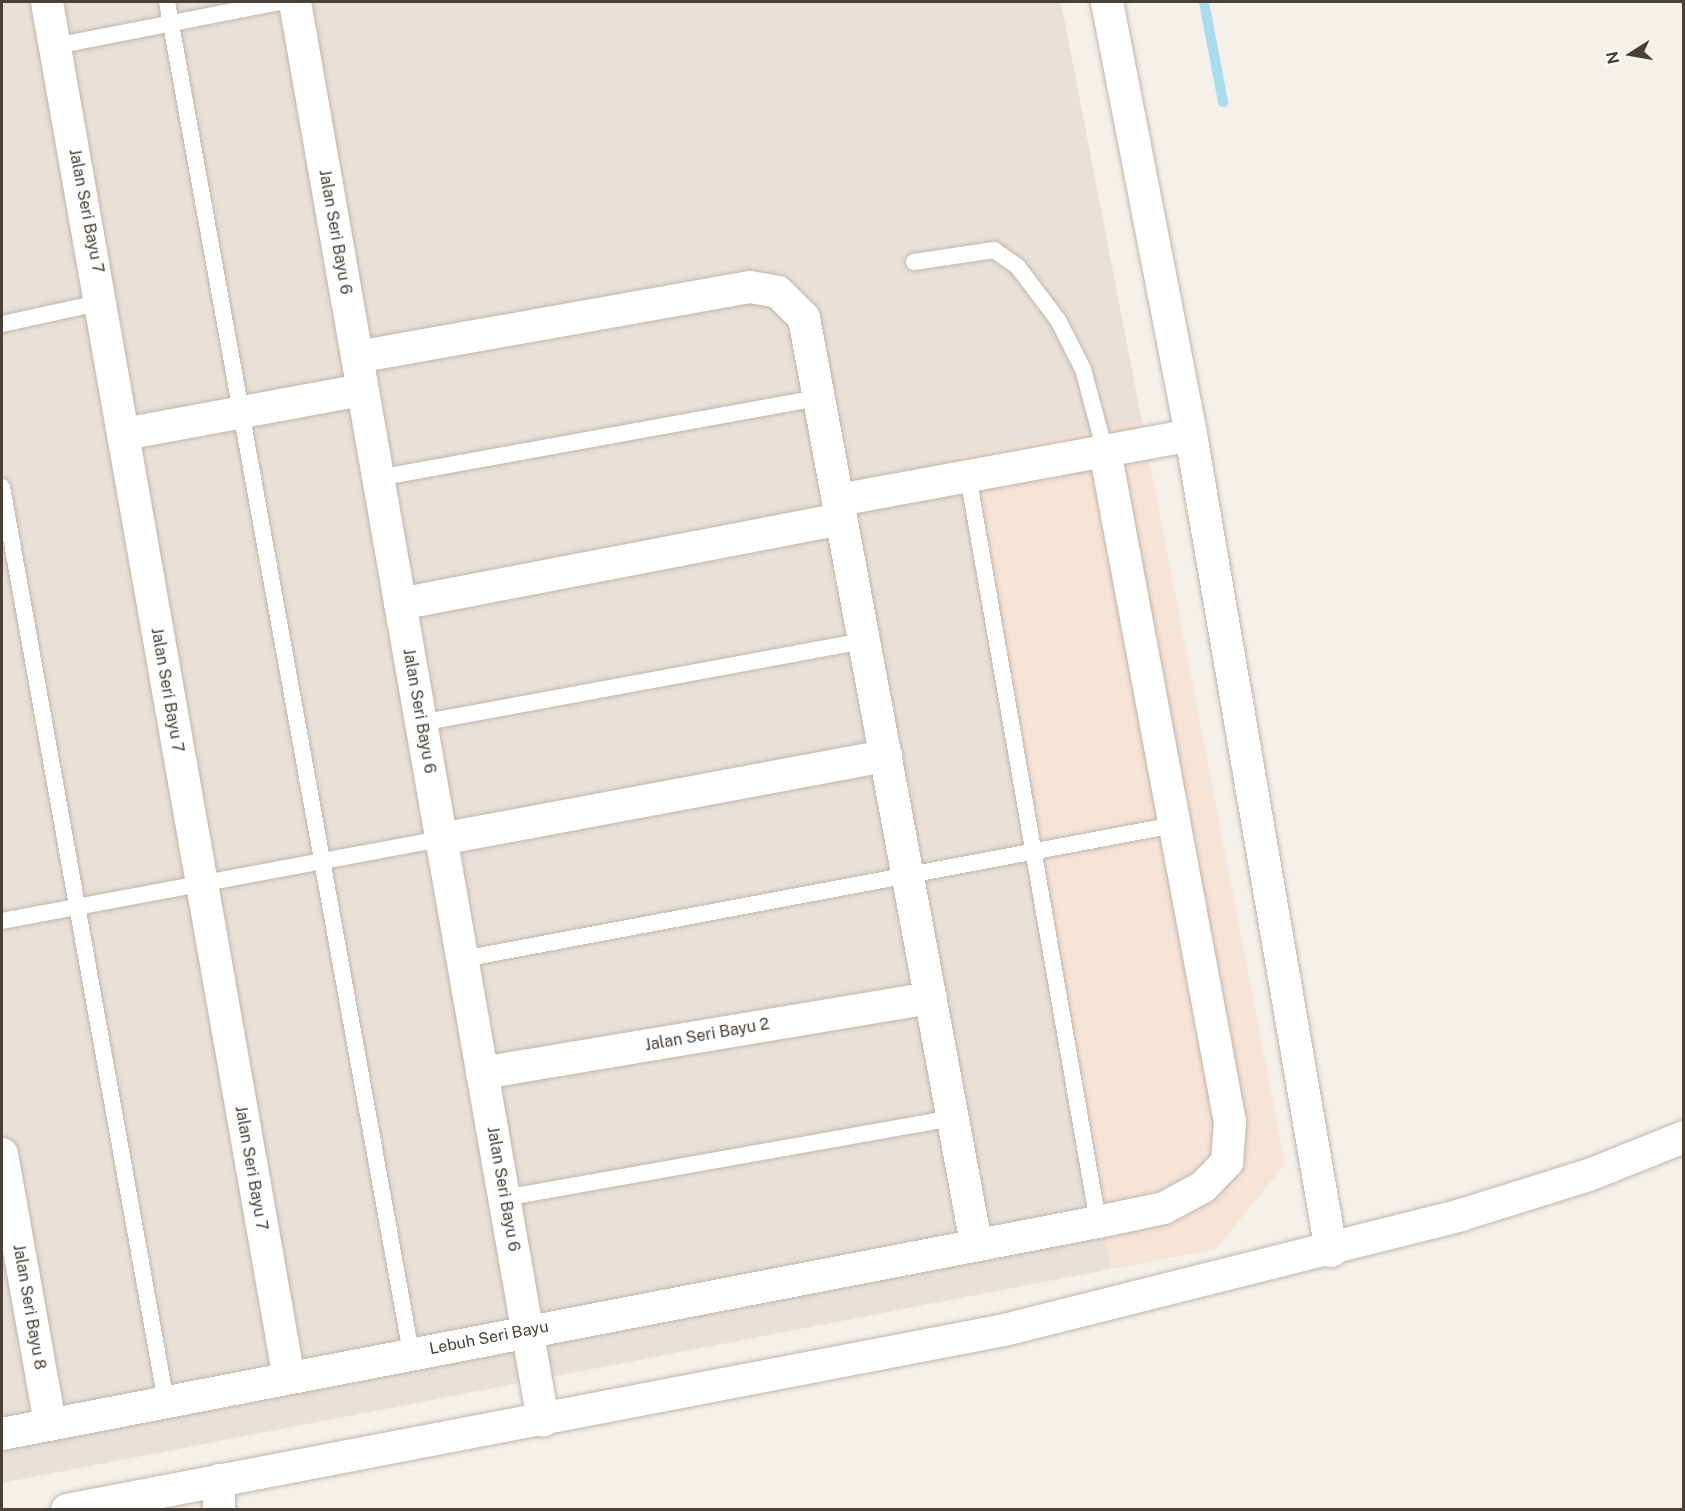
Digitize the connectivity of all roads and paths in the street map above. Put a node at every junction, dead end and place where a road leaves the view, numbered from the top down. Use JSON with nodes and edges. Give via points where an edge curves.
{"nodes":[{"id":1,"x":47,"y":2,"type":"edge"},
{"id":2,"x":167,"y":2,"type":"edge"},
{"id":3,"x":279,"y":2,"type":"edge"},
{"id":4,"x":295,"y":2,"type":"edge"},
{"id":5,"x":1107,"y":2,"type":"edge"},
{"id":6,"x":171,"y":24,"type":"junction"},
{"id":7,"x":55,"y":46,"type":"junction"},
{"id":8,"x":914,"y":262,"type":"dead end"},
{"id":9,"x":103,"y":302,"type":"junction"},
{"id":10,"x":2,"y":324,"type":"edge"},
{"id":11,"x":357,"y":357,"type":"junction"},
{"id":12,"x":362,"y":390,"type":"junction"},
{"id":13,"x":819,"y":398,"type":"junction"},
{"id":14,"x":241,"y":412,"type":"junction"},
{"id":15,"x":124,"y":434,"type":"junction"},
{"id":16,"x":1191,"y":435,"type":"junction"},
{"id":17,"x":1105,"y":451,"type":"junction"},
{"id":18,"x":968,"y":476,"type":"junction"},
{"id":19,"x":378,"y":478,"type":"junction"},
{"id":20,"x":2,"y":487,"type":"edge"},
{"id":21,"x":840,"y":509,"type":"junction"},
{"id":22,"x":400,"y":604,"type":"junction"},
{"id":23,"x":864,"y":640,"type":"junction"},
{"id":24,"x":421,"y":723,"type":"junction"},
{"id":25,"x":886,"y":756,"type":"junction"},
{"id":26,"x":1174,"y":825,"type":"junction"},
{"id":27,"x":441,"y":839,"type":"junction"},
{"id":28,"x":1033,"y":851,"type":"junction"},
{"id":29,"x":322,"y":861,"type":"junction"},
{"id":30,"x":908,"y":875,"type":"junction"},
{"id":31,"x":200,"y":884,"type":"junction"},
{"id":32,"x":77,"y":907,"type":"junction"},
{"id":33,"x":2,"y":921,"type":"edge"},
{"id":34,"x":463,"y":959,"type":"junction"},
{"id":35,"x":931,"y":998,"type":"junction"},
{"id":36,"x":482,"y":1073,"type":"junction"},
{"id":37,"x":953,"y":1118,"type":"junction"},
{"id":38,"x":1683,"y":1137,"type":"edge"},
{"id":39,"x":2,"y":1154,"type":"edge"},
{"id":40,"x":504,"y":1198,"type":"junction"},
{"id":41,"x":1098,"y":1222,"type":"junction"},
{"id":42,"x":976,"y":1244,"type":"junction"},
{"id":43,"x":1331,"y":1251,"type":"junction"},
{"id":44,"x":528,"y":1331,"type":"junction"},
{"id":45,"x":411,"y":1353,"type":"junction"},
{"id":46,"x":289,"y":1378,"type":"junction"},
{"id":47,"x":166,"y":1401,"type":"junction"},
{"id":48,"x":543,"y":1420,"type":"junction"},
{"id":49,"x":50,"y":1424,"type":"junction"},
{"id":50,"x":2,"y":1434,"type":"edge"},
{"id":51,"x":219,"y":1494,"type":"edge"},
{"id":52,"x":67,"y":1509,"type":"edge"}],
"edges":[{"from":1,"to":7,"type":"street","name":"Jalan Seri Bayu 7"},
{"from":2,"to":6,"type":"lane"},
{"from":3,"to":6,"type":"lane"},
{"from":4,"to":11,"type":"street","name":"Jalan Seri Bayu 6"},
{"from":5,"to":16,"type":"street"},
{"from":6,"to":7,"type":"lane"},
{"from":6,"to":14,"type":"lane"},
{"from":7,"to":9,"type":"street","name":"Jalan Seri Bayu 7"},
{"from":8,"to":17,"type":"lane","via":[[994,250],[1018,267],[1058,320],[1083,369]]},
{"from":9,"to":10,"type":"lane"},
{"from":9,"to":15,"type":"street","name":"Jalan Seri Bayu 7"},
{"from":11,"to":12,"type":"street","name":"Jalan Seri Bayu 6"},
{"from":11,"to":13,"type":"street","via":[[750,287],[778,292],[804,318]]},
{"from":12,"to":14,"type":"street"},
{"from":12,"to":19,"type":"street","name":"Jalan Seri Bayu 6"},
{"from":13,"to":19,"type":"lane"},
{"from":13,"to":21,"type":"street"},
{"from":14,"to":15,"type":"street"},
{"from":14,"to":29,"type":"lane"},
{"from":15,"to":31,"type":"street","name":"Jalan Seri Bayu 7"},
{"from":16,"to":17,"type":"street"},
{"from":16,"to":43,"type":"street"},
{"from":17,"to":18,"type":"street"},
{"from":17,"to":26,"type":"street","name":"Lebuh Seri Bayu"},
{"from":18,"to":21,"type":"street"},
{"from":18,"to":28,"type":"lane"},
{"from":19,"to":22,"type":"street","name":"Jalan Seri Bayu 6"},
{"from":20,"to":32,"type":"lane"},
{"from":21,"to":22,"type":"street"},
{"from":21,"to":23,"type":"street"},
{"from":22,"to":24,"type":"street","name":"Jalan Seri Bayu 6"},
{"from":23,"to":24,"type":"lane"},
{"from":23,"to":25,"type":"street"},
{"from":24,"to":27,"type":"street","name":"Jalan Seri Bayu 6"},
{"from":25,"to":27,"type":"street"},
{"from":25,"to":30,"type":"street"},
{"from":26,"to":28,"type":"lane"},
{"from":26,"to":41,"type":"street","name":"Lebuh Seri Bayu","via":[[1230,1122],[1227,1162],[1203,1187],[1164,1208]]},
{"from":27,"to":29,"type":"lane"},
{"from":27,"to":34,"type":"street","name":"Jalan Seri Bayu 6"},
{"from":28,"to":30,"type":"lane"},
{"from":28,"to":41,"type":"lane"},
{"from":29,"to":31,"type":"lane"},
{"from":29,"to":45,"type":"lane"},
{"from":30,"to":34,"type":"lane"},
{"from":30,"to":35,"type":"street"},
{"from":31,"to":32,"type":"lane"},
{"from":31,"to":46,"type":"street","name":"Jalan Seri Bayu 7"},
{"from":32,"to":33,"type":"lane"},
{"from":32,"to":47,"type":"lane"},
{"from":34,"to":36,"type":"street","name":"Jalan Seri Bayu 6"},
{"from":35,"to":36,"type":"street","name":"Jalan Seri Bayu 2"},
{"from":35,"to":37,"type":"street"},
{"from":36,"to":40,"type":"street","name":"Jalan Seri Bayu 6"},
{"from":37,"to":40,"type":"lane"},
{"from":37,"to":42,"type":"street"},
{"from":38,"to":43,"type":"street","via":[[1589,1175]]},
{"from":39,"to":49,"type":"street","name":"Jalan Seri Bayu 8"},
{"from":40,"to":44,"type":"street","name":"Jalan Seri Bayu 6"},
{"from":41,"to":42,"type":"street","name":"Lebuh Seri Bayu"},
{"from":42,"to":44,"type":"street","name":"Lebuh Seri Bayu"},
{"from":43,"to":48,"type":"street","via":[[1004,1330]]},
{"from":44,"to":45,"type":"street","name":"Lebuh Seri Bayu"},
{"from":44,"to":48,"type":"street","name":"Jalan Seri Bayu 6"},
{"from":45,"to":46,"type":"street","name":"Lebuh Seri Bayu"},
{"from":46,"to":47,"type":"street","name":"Lebuh Seri Bayu"},
{"from":47,"to":49,"type":"street","name":"Lebuh Seri Bayu"},
{"from":48,"to":51,"type":"street"},
{"from":49,"to":50,"type":"street","name":"Lebuh Seri Bayu"},
{"from":51,"to":52,"type":"street"}]}
